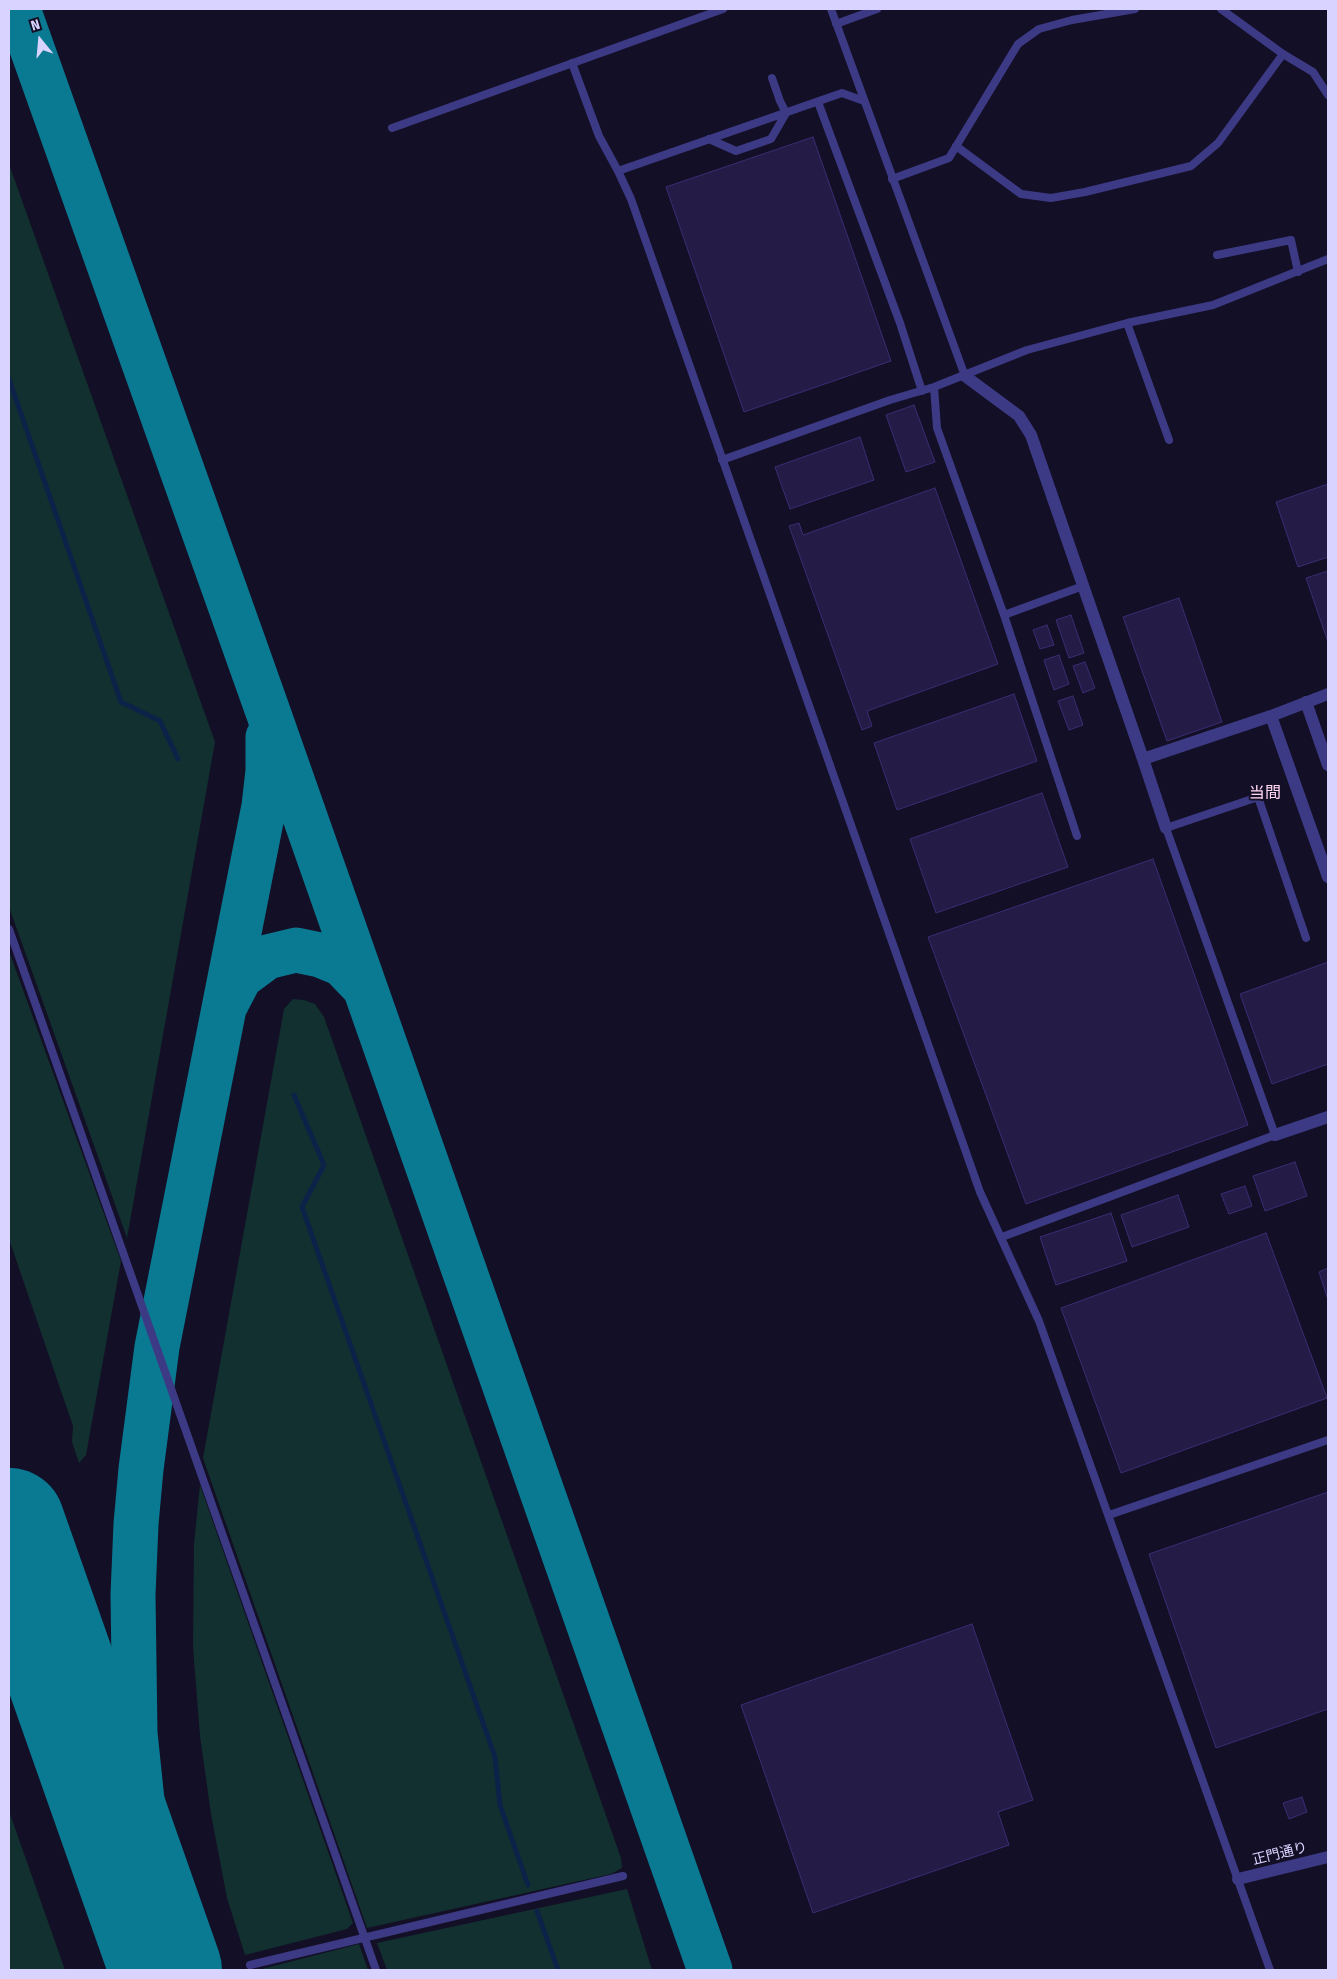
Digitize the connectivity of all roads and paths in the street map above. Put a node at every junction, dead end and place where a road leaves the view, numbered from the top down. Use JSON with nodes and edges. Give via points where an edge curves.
{"nodes":[{"id":1,"x":723,"y":9,"type":"edge"},
{"id":2,"x":831,"y":9,"type":"edge"},
{"id":3,"x":877,"y":9,"type":"edge"},
{"id":4,"x":1135,"y":9,"type":"edge"},
{"id":5,"x":1221,"y":9,"type":"edge"},
{"id":6,"x":836,"y":24,"type":"junction"},
{"id":7,"x":1283,"y":54,"type":"junction"},
{"id":8,"x":572,"y":63,"type":"junction"},
{"id":9,"x":772,"y":78,"type":"dead end"},
{"id":10,"x":1328,"y":95,"type":"edge"},
{"id":11,"x":864,"y":101,"type":"junction"},
{"id":12,"x":818,"y":102,"type":"junction"},
{"id":13,"x":786,"y":113,"type":"junction"},
{"id":14,"x":392,"y":128,"type":"dead end"},
{"id":15,"x":709,"y":139,"type":"junction"},
{"id":16,"x":956,"y":146,"type":"junction"},
{"id":17,"x":618,"y":171,"type":"junction"},
{"id":18,"x":892,"y":179,"type":"junction"},
{"id":19,"x":1217,"y":254,"type":"dead end"},
{"id":20,"x":1328,"y":259,"type":"edge"},
{"id":21,"x":1298,"y":272,"type":"junction"},
{"id":22,"x":1127,"y":323,"type":"junction"},
{"id":23,"x":965,"y":376,"type":"junction"},
{"id":24,"x":934,"y":387,"type":"junction"},
{"id":25,"x":922,"y":391,"type":"junction"},
{"id":26,"x":1169,"y":440,"type":"dead end"},
{"id":27,"x":722,"y":460,"type":"junction"},
{"id":28,"x":1083,"y":586,"type":"junction"},
{"id":29,"x":1004,"y":614,"type":"junction"},
{"id":30,"x":1328,"y":694,"type":"edge"},
{"id":31,"x":1306,"y":702,"type":"junction"},
{"id":32,"x":1271,"y":716,"type":"junction"},
{"id":33,"x":1143,"y":759,"type":"junction"},
{"id":34,"x":1328,"y":765,"type":"edge"},
{"id":35,"x":1166,"y":828,"type":"junction"},
{"id":36,"x":1077,"y":836,"type":"dead end"},
{"id":37,"x":1328,"y":877,"type":"edge"},
{"id":38,"x":9,"y":929,"type":"edge"},
{"id":39,"x":1306,"y":938,"type":"dead end"},
{"id":40,"x":1328,"y":1117,"type":"edge"},
{"id":41,"x":1275,"y":1136,"type":"junction"},
{"id":42,"x":1002,"y":1237,"type":"junction"},
{"id":43,"x":1328,"y":1440,"type":"edge"},
{"id":44,"x":1109,"y":1515,"type":"junction"},
{"id":45,"x":1328,"y":1858,"type":"edge"},
{"id":46,"x":623,"y":1876,"type":"dead end"},
{"id":47,"x":1238,"y":1879,"type":"junction"},
{"id":48,"x":364,"y":1938,"type":"junction"},
{"id":49,"x":250,"y":1965,"type":"dead end"},
{"id":50,"x":376,"y":1970,"type":"edge"},
{"id":51,"x":1270,"y":1970,"type":"edge"}],
"edges":[{"from":1,"to":8,"type":"lane"},
{"from":2,"to":6,"type":"lane"},
{"from":3,"to":6,"type":"lane"},
{"from":4,"to":16,"type":"lane","via":[[1039,29],[1018,44]]},
{"from":5,"to":7,"type":"lane"},
{"from":6,"to":11,"type":"lane"},
{"from":7,"to":10,"type":"lane","via":[[1313,72]]},
{"from":7,"to":16,"type":"lane","via":[[1218,143],[1191,166],[1051,198],[1022,194]]},
{"from":8,"to":14,"type":"lane"},
{"from":8,"to":17,"type":"lane","via":[[599,136]]},
{"from":9,"to":13,"type":"lane"},
{"from":11,"to":12,"type":"lane","via":[[842,94]]},
{"from":11,"to":18,"type":"lane"},
{"from":12,"to":13,"type":"lane"},
{"from":12,"to":25,"type":"lane"},
{"from":13,"to":15,"type":"lane"},
{"from":13,"to":15,"type":"lane","via":[[771,139],[736,151]]},
{"from":15,"to":17,"type":"lane"},
{"from":16,"to":18,"type":"lane","via":[[949,158]]},
{"from":17,"to":27,"type":"lane","via":[[631,199]]},
{"from":18,"to":23,"type":"lane"},
{"from":19,"to":21,"type":"lane","via":[[1291,240]]},
{"from":20,"to":21,"type":"lane"},
{"from":21,"to":22,"type":"lane","via":[[1213,305]]},
{"from":22,"to":23,"type":"lane","via":[[1027,350]]},
{"from":22,"to":26,"type":"lane"},
{"from":23,"to":24,"type":"lane"},
{"from":23,"to":28,"type":"street","via":[[1019,416],[1031,435]]},
{"from":24,"to":25,"type":"lane"},
{"from":24,"to":29,"type":"lane","via":[[937,428]]},
{"from":25,"to":27,"type":"lane"},
{"from":27,"to":42,"type":"lane","via":[[980,1192]]},
{"from":28,"to":29,"type":"lane"},
{"from":28,"to":33,"type":"street"},
{"from":29,"to":36,"type":"lane"},
{"from":30,"to":31,"type":"street"},
{"from":31,"to":32,"type":"street"},
{"from":31,"to":34,"type":"street"},
{"from":32,"to":33,"type":"street"},
{"from":32,"to":37,"type":"street"},
{"from":33,"to":35,"type":"street"},
{"from":35,"to":39,"type":"lane","via":[[1258,797]]},
{"from":35,"to":41,"type":"lane"},
{"from":38,"to":48,"type":"lane"},
{"from":40,"to":41,"type":"street"},
{"from":41,"to":42,"type":"lane"},
{"from":42,"to":44,"type":"lane","via":[[1040,1321]]},
{"from":43,"to":44,"type":"lane"},
{"from":44,"to":47,"type":"lane"},
{"from":45,"to":47,"type":"street","name":"正門通り"},
{"from":46,"to":48,"type":"lane"},
{"from":47,"to":51,"type":"lane"},
{"from":48,"to":49,"type":"lane"},
{"from":48,"to":50,"type":"lane"}]}
